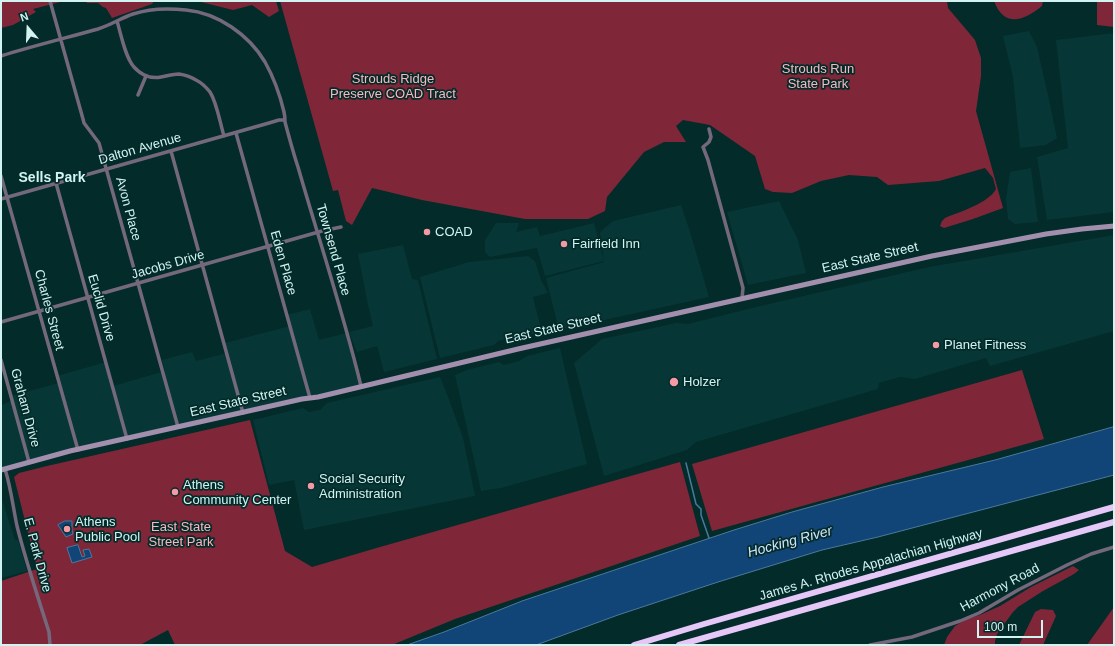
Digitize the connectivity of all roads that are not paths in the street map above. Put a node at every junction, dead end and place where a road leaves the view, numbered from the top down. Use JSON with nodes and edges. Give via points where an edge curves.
{"nodes":[{"id":1,"x":50,"y":1,"type":"edge"},
{"id":2,"x":117,"y":21,"type":"junction"},
{"id":3,"x":60,"y":38,"type":"junction"},
{"id":4,"x":1,"y":56,"type":"edge"},
{"id":5,"x":146,"y":76,"type":"junction"},
{"id":6,"x":138,"y":95,"type":"dead end"},
{"id":7,"x":285,"y":120,"type":"junction"},
{"id":8,"x":709,"y":129,"type":"dead end"},
{"id":9,"x":236,"y":133,"type":"junction"},
{"id":10,"x":224,"y":136,"type":"junction"},
{"id":11,"x":171,"y":151,"type":"junction"},
{"id":12,"x":106,"y":170,"type":"junction"},
{"id":13,"x":1,"y":176,"type":"edge"},
{"id":14,"x":56,"y":183,"type":"junction"},
{"id":15,"x":7,"y":197,"type":"junction"},
{"id":16,"x":1,"y":199,"type":"edge"},
{"id":17,"x":1114,"y":226,"type":"edge"},
{"id":18,"x":341,"y":227,"type":"dead end"},
{"id":19,"x":318,"y":233,"type":"junction"},
{"id":20,"x":268,"y":247,"type":"junction"},
{"id":21,"x":203,"y":265,"type":"junction"},
{"id":22,"x":138,"y":283,"type":"junction"},
{"id":23,"x":88,"y":297,"type":"junction"},
{"id":24,"x":742,"y":298,"type":"junction"},
{"id":25,"x":39,"y":311,"type":"junction"},
{"id":26,"x":1,"y":322,"type":"edge"},
{"id":27,"x":1,"y":360,"type":"edge"},
{"id":28,"x":361,"y":386,"type":"junction"},
{"id":29,"x":310,"y":398,"type":"junction"},
{"id":30,"x":243,"y":413,"type":"junction"},
{"id":31,"x":178,"y":427,"type":"junction"},
{"id":32,"x":127,"y":438,"type":"junction"},
{"id":33,"x":78,"y":450,"type":"junction"},
{"id":34,"x":29,"y":462,"type":"junction"},
{"id":35,"x":3,"y":470,"type":"edge"},
{"id":36,"x":1114,"y":507,"type":"edge"},
{"id":37,"x":1114,"y":522,"type":"edge"},
{"id":38,"x":1114,"y":547,"type":"edge"},
{"id":39,"x":50,"y":645,"type":"edge"},
{"id":40,"x":634,"y":645,"type":"edge"},
{"id":41,"x":679,"y":645,"type":"edge"},
{"id":42,"x":870,"y":645,"type":"edge"}],
"edges":[{"from":1,"to":3,"type":"street","name":"Avon Place"},
{"from":2,"to":3,"type":"street","name":"Townsend Place"},
{"from":2,"to":5,"type":"street","via":[[127,56]]},
{"from":2,"to":7,"type":"street","name":"Townsend Place","via":[[147,10],[167,9],[198,12],[227,24],[243,36],[265,62],[275,82]]},
{"from":3,"to":4,"type":"street","name":"Townsend Place"},
{"from":3,"to":12,"type":"street","name":"Avon Place","via":[[84,123],[99,143]]},
{"from":5,"to":6,"type":"street"},
{"from":5,"to":10,"type":"street","via":[[160,78],[181,74],[202,84],[210,92]]},
{"from":7,"to":9,"type":"street","name":"Dalton Avenue"},
{"from":7,"to":19,"type":"street","name":"Townsend Place"},
{"from":8,"to":24,"type":"street","via":[[711,137],[703,146],[743,288]]},
{"from":9,"to":10,"type":"street","name":"Dalton Avenue"},
{"from":9,"to":20,"type":"street","name":"Eden Place"},
{"from":10,"to":11,"type":"street","name":"Dalton Avenue"},
{"from":11,"to":12,"type":"street","name":"Dalton Avenue"},
{"from":11,"to":21,"type":"street"},
{"from":12,"to":14,"type":"street","name":"Dalton Avenue"},
{"from":12,"to":22,"type":"street","name":"Avon Place"},
{"from":13,"to":15,"type":"street","name":"Charles Street"},
{"from":14,"to":15,"type":"street","name":"Dalton Avenue"},
{"from":14,"to":23,"type":"street","name":"Euclid Drive"},
{"from":15,"to":16,"type":"street","name":"Dalton Avenue"},
{"from":15,"to":25,"type":"street","name":"Charles Street"},
{"from":17,"to":24,"type":"main road","name":"East State Street","via":[[979,246]]},
{"from":18,"to":19,"type":"street","name":"Jacobs Drive"},
{"from":19,"to":20,"type":"street","name":"Jacobs Drive"},
{"from":19,"to":28,"type":"street","name":"Townsend Place"},
{"from":20,"to":21,"type":"street","name":"Jacobs Drive"},
{"from":20,"to":29,"type":"street","name":"Eden Place"},
{"from":21,"to":22,"type":"street","name":"Jacobs Drive"},
{"from":21,"to":30,"type":"street"},
{"from":22,"to":23,"type":"street","name":"Jacobs Drive"},
{"from":22,"to":31,"type":"street","name":"Avon Place"},
{"from":23,"to":25,"type":"street","name":"Jacobs Drive"},
{"from":23,"to":32,"type":"street","name":"Euclid Drive"},
{"from":24,"to":28,"type":"main road","name":"East State Street"},
{"from":25,"to":26,"type":"street","name":"Jacobs Drive"},
{"from":25,"to":33,"type":"street","name":"Charles Street"},
{"from":27,"to":34,"type":"street","name":"Graham Drive"},
{"from":28,"to":29,"type":"main road","name":"East State Street"},
{"from":29,"to":30,"type":"main road","name":"East State Street"},
{"from":30,"to":31,"type":"main road","name":"East State Street"},
{"from":31,"to":32,"type":"main road","name":"East State Street"},
{"from":32,"to":33,"type":"main road","name":"East State Street"},
{"from":33,"to":34,"type":"main road","name":"East State Street"},
{"from":34,"to":35,"type":"main road","name":"East State Street"},
{"from":35,"to":39,"type":"street","name":"E. Park Drive","via":[[11,490],[21,541],[49,632]]},
{"from":36,"to":40,"type":"highway","name":"James A. Rhodes Appalachian Highway"},
{"from":37,"to":41,"type":"highway","name":"James A. Rhodes Appalachian Highway"},
{"from":38,"to":42,"type":"street","name":"Harmony Road","via":[[1067,565],[980,613],[912,637]]}]}
